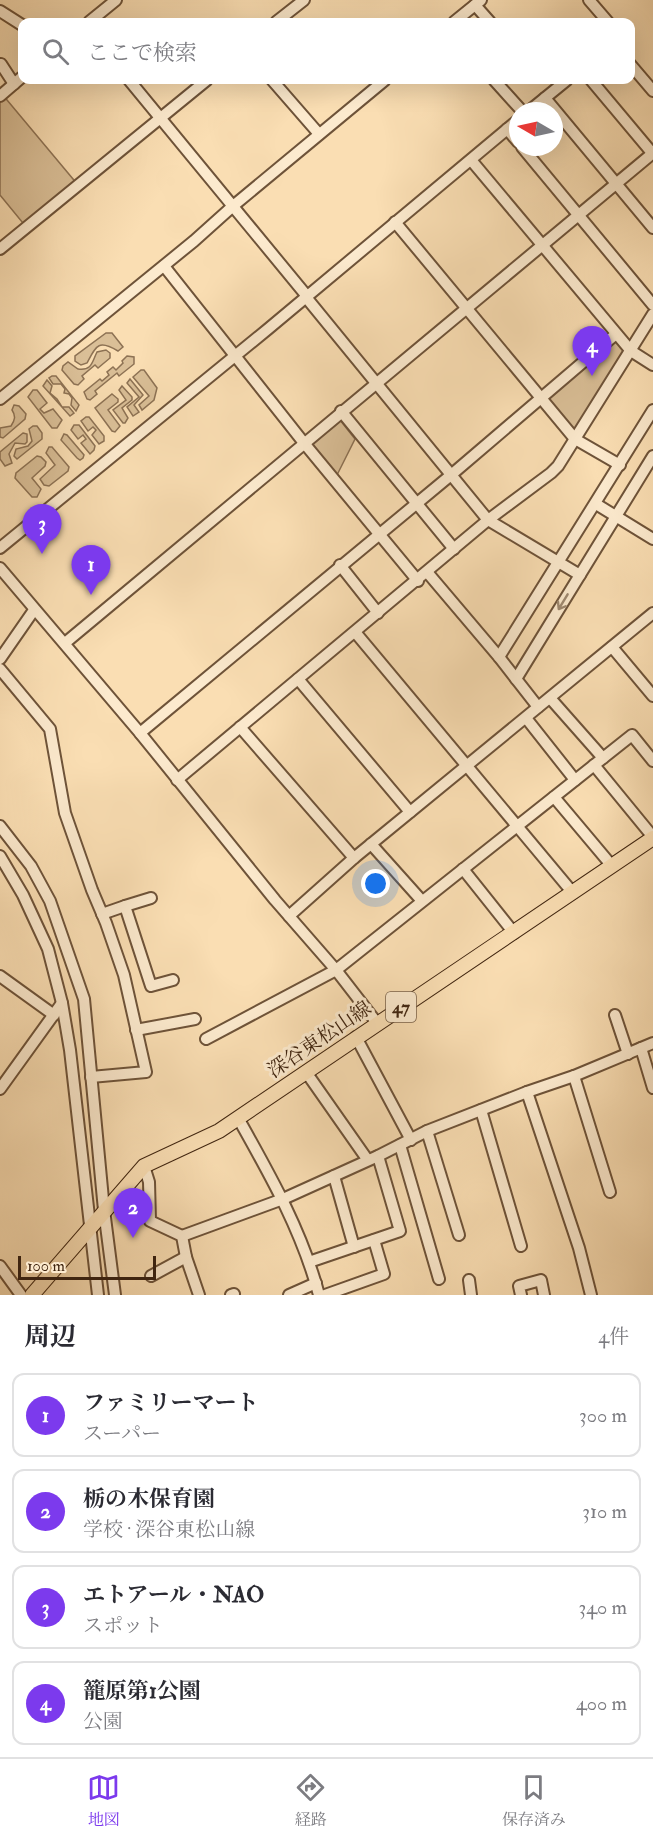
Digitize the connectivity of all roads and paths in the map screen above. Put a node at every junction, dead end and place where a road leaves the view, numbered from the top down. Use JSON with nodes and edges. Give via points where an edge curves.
{"nodes":[{"id":1,"x":117,"y":0,"type":"edge"},
{"id":2,"x":304,"y":0,"type":"edge"},
{"id":3,"x":589,"y":0,"type":"edge"},
{"id":4,"x":478,"y":2,"type":"edge"},
{"id":5,"x":0,"y":11,"type":"edge"},
{"id":6,"x":94,"y":18,"type":"edge"},
{"id":7,"x":281,"y":18,"type":"edge"},
{"id":8,"x":459,"y":18,"type":"edge"},
{"id":9,"x":488,"y":18,"type":"edge"},
{"id":10,"x":605,"y":18,"type":"edge"},
{"id":11,"x":18,"y":22,"type":"edge"},
{"id":12,"x":1,"y":64,"type":"edge"},
{"id":13,"x":635,"y":70,"type":"edge"},
{"id":14,"x":18,"y":81,"type":"edge"},
{"id":15,"x":132,"y":84,"type":"edge"},
{"id":16,"x":202,"y":84,"type":"edge"},
{"id":17,"x":275,"y":84,"type":"edge"},
{"id":18,"x":380,"y":84,"type":"edge"},
{"id":19,"x":498,"y":84,"type":"edge"},
{"id":20,"x":562,"y":84,"type":"edge"},
{"id":21,"x":594,"y":84,"type":"edge"},
{"id":22,"x":653,"y":91,"type":"edge"},
{"id":23,"x":0,"y":96,"type":"edge"},
{"id":24,"x":545,"y":98,"type":"junction"},
{"id":25,"x":514,"y":102,"type":"edge"},
{"id":26,"x":540,"y":102,"type":"edge"},
{"id":27,"x":160,"y":118,"type":"junction"},
{"id":28,"x":507,"y":129,"type":"joint"},
{"id":29,"x":509,"y":131,"type":"edge"},
{"id":30,"x":319,"y":134,"type":"junction"},
{"id":31,"x":653,"y":154,"type":"edge"},
{"id":32,"x":529,"y":156,"type":"edge"},
{"id":33,"x":471,"y":160,"type":"junction"},
{"id":34,"x":617,"y":183,"type":"junction"},
{"id":35,"x":233,"y":206,"type":"junction"},
{"id":36,"x":578,"y":215,"type":"junction"},
{"id":37,"x":395,"y":222,"type":"junction"},
{"id":38,"x":653,"y":228,"type":"edge"},
{"id":39,"x":542,"y":246,"type":"junction"},
{"id":40,"x":0,"y":249,"type":"edge"},
{"id":41,"x":164,"y":266,"type":"junction"},
{"id":42,"x":306,"y":296,"type":"junction"},
{"id":43,"x":653,"y":305,"type":"edge"},
{"id":44,"x":466,"y":309,"type":"junction"},
{"id":45,"x":653,"y":314,"type":"edge"},
{"id":46,"x":616,"y":334,"type":"junction"},
{"id":47,"x":631,"y":351,"type":"junction"},
{"id":48,"x":235,"y":356,"type":"junction"},
{"id":49,"x":653,"y":365,"type":"edge"},
{"id":50,"x":376,"y":383,"type":"junction"},
{"id":51,"x":542,"y":398,"type":"junction"},
{"id":52,"x":0,"y":399,"type":"edge"},
{"id":53,"x":341,"y":411,"type":"junction"},
{"id":54,"x":653,"y":411,"type":"edge"},
{"id":55,"x":575,"y":439,"type":"junction"},
{"id":56,"x":304,"y":443,"type":"junction"},
{"id":57,"x":653,"y":456,"type":"edge"},
{"id":58,"x":620,"y":465,"type":"junction"},
{"id":59,"x":451,"y":475,"type":"junction"},
{"id":60,"x":415,"y":504,"type":"junction"},
{"id":61,"x":596,"y":504,"type":"junction"},
{"id":62,"x":615,"y":516,"type":"junction"},
{"id":63,"x":488,"y":520,"type":"junction"},
{"id":64,"x":378,"y":533,"type":"junction"},
{"id":65,"x":653,"y":539,"type":"edge"},
{"id":66,"x":0,"y":548,"type":"edge"},
{"id":67,"x":454,"y":549,"type":"junction"},
{"id":68,"x":558,"y":563,"type":"junction"},
{"id":69,"x":340,"y":565,"type":"junction"},
{"id":70,"x":0,"y":568,"type":"edge"},
{"id":71,"x":427,"y":572,"type":"junction"},
{"id":72,"x":580,"y":575,"type":"junction"},
{"id":73,"x":418,"y":580,"type":"junction"},
{"id":74,"x":34,"y":610,"type":"junction"},
{"id":75,"x":378,"y":613,"type":"junction"},
{"id":76,"x":652,"y":615,"type":"edge"},
{"id":77,"x":355,"y":632,"type":"junction"},
{"id":78,"x":65,"y":644,"type":"junction"},
{"id":79,"x":612,"y":647,"type":"junction"},
{"id":80,"x":499,"y":657,"type":"junction"},
{"id":81,"x":0,"y":659,"type":"edge"},
{"id":82,"x":0,"y":669,"type":"edge"},
{"id":83,"x":298,"y":679,"type":"junction"},
{"id":84,"x":516,"y":679,"type":"junction"},
{"id":85,"x":653,"y":696,"type":"edge"},
{"id":86,"x":550,"y":698,"type":"junction"},
{"id":87,"x":538,"y":707,"type":"junction"},
{"id":88,"x":526,"y":718,"type":"junction"},
{"id":89,"x":240,"y":727,"type":"junction"},
{"id":90,"x":140,"y":732,"type":"junction"},
{"id":91,"x":599,"y":761,"type":"junction"},
{"id":92,"x":653,"y":761,"type":"edge"},
{"id":93,"x":468,"y":765,"type":"junction"},
{"id":94,"x":177,"y":780,"type":"junction"},
{"id":95,"x":575,"y":780,"type":"junction"},
{"id":96,"x":554,"y":797,"type":"junction"},
{"id":97,"x":410,"y":812,"type":"junction"},
{"id":98,"x":0,"y":826,"type":"edge"},
{"id":99,"x":517,"y":826,"type":"junction"},
{"id":100,"x":653,"y":838,"type":"edge"},
{"id":101,"x":371,"y":844,"type":"junction"},
{"id":102,"x":0,"y":856,"type":"edge"},
{"id":103,"x":354,"y":858,"type":"junction"},
{"id":104,"x":612,"y":866,"type":"junction"},
{"id":105,"x":463,"y":869,"type":"junction"},
{"id":106,"x":573,"y":893,"type":"junction"},
{"id":107,"x":151,"y":898,"type":"dead end"},
{"id":108,"x":422,"y":901,"type":"junction"},
{"id":109,"x":125,"y":906,"type":"junction"},
{"id":110,"x":102,"y":914,"type":"junction"},
{"id":111,"x":289,"y":916,"type":"junction"},
{"id":112,"x":514,"y":933,"type":"junction"},
{"id":113,"x":336,"y":970,"type":"junction"},
{"id":114,"x":3,"y":979,"type":"edge"},
{"id":115,"x":173,"y":980,"type":"dead end"},
{"id":116,"x":0,"y":991,"type":"edge"},
{"id":117,"x":62,"y":1003,"type":"junction"},
{"id":118,"x":54,"y":1015,"type":"junction"},
{"id":119,"x":615,"y":1015,"type":"dead end"},
{"id":120,"x":195,"y":1019,"type":"dead end"},
{"id":121,"x":378,"y":1023,"type":"junction"},
{"id":122,"x":136,"y":1030,"type":"junction"},
{"id":123,"x":357,"y":1037,"type":"junction"},
{"id":124,"x":206,"y":1039,"type":"dead end"},
{"id":125,"x":653,"y":1043,"type":"edge"},
{"id":126,"x":640,"y":1048,"type":"junction"},
{"id":127,"x":628,"y":1054,"type":"junction"},
{"id":128,"x":306,"y":1072,"type":"junction"},
{"id":129,"x":574,"y":1076,"type":"junction"},
{"id":130,"x":91,"y":1077,"type":"junction"},
{"id":131,"x":653,"y":1088,"type":"edge"},
{"id":132,"x":0,"y":1089,"type":"edge"},
{"id":133,"x":527,"y":1092,"type":"junction"},
{"id":134,"x":481,"y":1110,"type":"junction"},
{"id":135,"x":238,"y":1118,"type":"junction"},
{"id":136,"x":427,"y":1131,"type":"junction"},
{"id":137,"x":406,"y":1143,"type":"junction"},
{"id":138,"x":373,"y":1158,"type":"junction"},
{"id":139,"x":144,"y":1166,"type":"junction"},
{"id":140,"x":334,"y":1176,"type":"junction"},
{"id":141,"x":610,"y":1192,"type":"dead end"},
{"id":142,"x":283,"y":1199,"type":"junction"},
{"id":143,"x":104,"y":1210,"type":"junction"},
{"id":144,"x":91,"y":1226,"type":"junction"},
{"id":145,"x":459,"y":1235,"type":"dead end"},
{"id":146,"x":182,"y":1236,"type":"junction"},
{"id":147,"x":374,"y":1240,"type":"junction"},
{"id":148,"x":521,"y":1246,"type":"dead end"},
{"id":149,"x":354,"y":1247,"type":"junction"},
{"id":150,"x":186,"y":1257,"type":"junction"},
{"id":151,"x":309,"y":1262,"type":"junction"},
{"id":152,"x":0,"y":1266,"type":"edge"},
{"id":153,"x":151,"y":1276,"type":"dead end"},
{"id":154,"x":439,"y":1279,"type":"dead end"},
{"id":155,"x":469,"y":1280,"type":"dead end"},
{"id":156,"x":316,"y":1283,"type":"junction"},
{"id":157,"x":21,"y":1295,"type":"edge"},
{"id":158,"x":32,"y":1295,"type":"edge"},
{"id":159,"x":99,"y":1295,"type":"edge"},
{"id":160,"x":115,"y":1295,"type":"edge"},
{"id":161,"x":198,"y":1295,"type":"edge"},
{"id":162,"x":289,"y":1295,"type":"edge"},
{"id":163,"x":319,"y":1295,"type":"edge"},
{"id":164,"x":325,"y":1295,"type":"edge"},
{"id":165,"x":471,"y":1295,"type":"edge"},
{"id":166,"x":521,"y":1295,"type":"edge"},
{"id":167,"x":544,"y":1295,"type":"edge"},
{"id":168,"x":591,"y":1295,"type":"edge"}],
"edges":[{"from":1,"to":6,"type":"street"},
{"from":2,"to":7,"type":"street"},
{"from":3,"to":10,"type":"street"},
{"from":4,"to":8,"type":"street"},
{"from":4,"to":9,"type":"street"},
{"from":5,"to":11,"type":"street"},
{"from":12,"to":14,"type":"street"},
{"from":13,"to":22,"type":"street"},
{"from":14,"to":23,"type":"street"},
{"from":15,"to":27,"type":"street"},
{"from":16,"to":27,"type":"street"},
{"from":17,"to":30,"type":"street"},
{"from":18,"to":30,"type":"street"},
{"from":19,"to":25,"type":"street"},
{"from":20,"to":24,"type":"street"},
{"from":21,"to":31,"type":"street"},
{"from":24,"to":26,"type":"street"},
{"from":24,"to":34,"type":"street"},
{"from":27,"to":35,"type":"street"},
{"from":27,"to":40,"type":"street"},
{"from":28,"to":29,"type":"street"},
{"from":28,"to":33,"type":"street"},
{"from":30,"to":35,"type":"street"},
{"from":31,"to":34,"type":"street"},
{"from":32,"to":36,"type":"street"},
{"from":33,"to":37,"type":"street"},
{"from":33,"to":39,"type":"street"},
{"from":34,"to":36,"type":"street"},
{"from":34,"to":38,"type":"street"},
{"from":35,"to":41,"type":"street"},
{"from":35,"to":42,"type":"street"},
{"from":36,"to":39,"type":"street"},
{"from":36,"to":43,"type":"street"},
{"from":37,"to":42,"type":"street"},
{"from":37,"to":44,"type":"street"},
{"from":39,"to":44,"type":"street"},
{"from":39,"to":46,"type":"street"},
{"from":41,"to":48,"type":"street"},
{"from":41,"to":52,"type":"street"},
{"from":42,"to":48,"type":"street"},
{"from":42,"to":50,"type":"street"},
{"from":44,"to":50,"type":"street"},
{"from":44,"to":51,"type":"street"},
{"from":45,"to":47,"type":"street"},
{"from":46,"to":47,"type":"street"},
{"from":46,"to":51,"type":"street"},
{"from":47,"to":49,"type":"street"},
{"from":47,"to":55,"type":"street"},
{"from":48,"to":56,"type":"street"},
{"from":48,"to":66,"type":"street"},
{"from":50,"to":53,"type":"street"},
{"from":50,"to":59,"type":"street"},
{"from":51,"to":55,"type":"street"},
{"from":51,"to":59,"type":"street"},
{"from":53,"to":56,"type":"street"},
{"from":53,"to":60,"type":"street"},
{"from":54,"to":58,"type":"street"},
{"from":55,"to":58,"type":"street"},
{"from":55,"to":63,"type":"street","via":[[551,473]]},
{"from":56,"to":64,"type":"street"},
{"from":56,"to":78,"type":"street"},
{"from":57,"to":62,"type":"street"},
{"from":58,"to":61,"type":"street"},
{"from":59,"to":60,"type":"street"},
{"from":59,"to":63,"type":"street"},
{"from":60,"to":64,"type":"street"},
{"from":60,"to":67,"type":"street"},
{"from":61,"to":62,"type":"street"},
{"from":61,"to":68,"type":"street"},
{"from":62,"to":65,"type":"street"},
{"from":62,"to":72,"type":"street"},
{"from":63,"to":67,"type":"street"},
{"from":63,"to":68,"type":"street"},
{"from":64,"to":69,"type":"street"},
{"from":64,"to":73,"type":"street"},
{"from":67,"to":71,"type":"street"},
{"from":68,"to":72,"type":"street"},
{"from":68,"to":80,"type":"street"},
{"from":69,"to":75,"type":"street"},
{"from":69,"to":90,"type":"street"},
{"from":70,"to":74,"type":"street"},
{"from":71,"to":73,"type":"street"},
{"from":71,"to":80,"type":"street"},
{"from":72,"to":84,"type":"street","one_way":true},
{"from":73,"to":75,"type":"street"},
{"from":74,"to":78,"type":"street"},
{"from":74,"to":81,"type":"street"},
{"from":75,"to":77,"type":"street"},
{"from":76,"to":79,"type":"street"},
{"from":77,"to":83,"type":"street"},
{"from":77,"to":93,"type":"street"},
{"from":78,"to":90,"type":"street"},
{"from":79,"to":85,"type":"street"},
{"from":79,"to":86,"type":"street"},
{"from":80,"to":84,"type":"street"},
{"from":82,"to":110,"type":"street","via":[[50,729],[65,813]]},
{"from":83,"to":89,"type":"street"},
{"from":83,"to":97,"type":"street"},
{"from":84,"to":87,"type":"street"},
{"from":86,"to":87,"type":"street"},
{"from":86,"to":91,"type":"street"},
{"from":87,"to":88,"type":"street"},
{"from":88,"to":93,"type":"street"},
{"from":88,"to":95,"type":"street"},
{"from":89,"to":94,"type":"street"},
{"from":89,"to":103,"type":"street"},
{"from":90,"to":94,"type":"street"},
{"from":91,"to":92,"type":"street","via":[[632,735]]},
{"from":91,"to":95,"type":"street"},
{"from":91,"to":100,"type":"street"},
{"from":93,"to":97,"type":"street"},
{"from":93,"to":99,"type":"street"},
{"from":94,"to":111,"type":"street"},
{"from":95,"to":96,"type":"street"},
{"from":96,"to":99,"type":"street"},
{"from":96,"to":104,"type":"street"},
{"from":97,"to":101,"type":"street"},
{"from":98,"to":130,"type":"street","via":[[31,866],[53,911],[84,999]]},
{"from":99,"to":105,"type":"street"},
{"from":99,"to":106,"type":"street"},
{"from":100,"to":104,"type":"main road","name":"深谷東松山線","number":"47"},
{"from":101,"to":103,"type":"street"},
{"from":101,"to":108,"type":"street"},
{"from":102,"to":117,"type":"street","via":[[48,949]]},
{"from":103,"to":111,"type":"street"},
{"from":104,"to":106,"type":"main road","name":"深谷東松山線","number":"47"},
{"from":105,"to":108,"type":"street"},
{"from":105,"to":112,"type":"street"},
{"from":106,"to":112,"type":"main road","name":"深谷東松山線","number":"47"},
{"from":107,"to":109,"type":"street"},
{"from":108,"to":113,"type":"street"},
{"from":109,"to":110,"type":"street"},
{"from":109,"to":115,"type":"street","via":[[151,986]]},
{"from":110,"to":122,"type":"street"},
{"from":111,"to":113,"type":"street"},
{"from":112,"to":121,"type":"main road","name":"深谷東松山線","number":"47"},
{"from":113,"to":121,"type":"street"},
{"from":113,"to":124,"type":"street"},
{"from":114,"to":116,"type":"street"},
{"from":114,"to":118,"type":"street"},
{"from":117,"to":118,"type":"street"},
{"from":117,"to":144,"type":"street"},
{"from":118,"to":132,"type":"street"},
{"from":119,"to":127,"type":"street"},
{"from":120,"to":122,"type":"street"},
{"from":121,"to":123,"type":"main road","name":"深谷東松山線","number":"47"},
{"from":122,"to":130,"type":"street","via":[[146,1072]]},
{"from":123,"to":128,"type":"main road","name":"深谷東松山線","number":"47"},
{"from":123,"to":137,"type":"street"},
{"from":125,"to":126,"type":"street"},
{"from":126,"to":127,"type":"street"},
{"from":126,"to":131,"type":"street"},
{"from":127,"to":129,"type":"street"},
{"from":128,"to":135,"type":"main road","name":"深谷東松山線","number":"47"},
{"from":128,"to":138,"type":"street"},
{"from":129,"to":133,"type":"street"},
{"from":129,"to":141,"type":"street"},
{"from":130,"to":143,"type":"street"},
{"from":133,"to":134,"type":"street"},
{"from":133,"to":168,"type":"street"},
{"from":134,"to":136,"type":"street"},
{"from":134,"to":148,"type":"street"},
{"from":135,"to":139,"type":"main road","name":"深谷東松山線","number":"47"},
{"from":135,"to":142,"type":"street"},
{"from":136,"to":137,"type":"street"},
{"from":136,"to":145,"type":"street"},
{"from":137,"to":138,"type":"street"},
{"from":137,"to":154,"type":"street"},
{"from":138,"to":140,"type":"street"},
{"from":138,"to":147,"type":"street","via":[[400,1231]]},
{"from":139,"to":143,"type":"main road","name":"深谷東松山線","number":"47"},
{"from":139,"to":146,"type":"street","via":[[149,1182],[150,1221]]},
{"from":140,"to":142,"type":"street"},
{"from":140,"to":149,"type":"street"},
{"from":142,"to":146,"type":"street"},
{"from":142,"to":151,"type":"street"},
{"from":143,"to":144,"type":"main road","name":"深谷東松山線","number":"47"},
{"from":143,"to":160,"type":"street"},
{"from":144,"to":158,"type":"main road","name":"深谷東松山線","number":"47"},
{"from":144,"to":159,"type":"street"},
{"from":146,"to":150,"type":"street"},
{"from":147,"to":149,"type":"street"},
{"from":147,"to":164,"type":"street","via":[[384,1274]]},
{"from":149,"to":151,"type":"street"},
{"from":150,"to":153,"type":"street"},
{"from":150,"to":161,"type":"street"},
{"from":151,"to":156,"type":"street"},
{"from":152,"to":157,"type":"street"},
{"from":155,"to":165,"type":"street"},
{"from":156,"to":162,"type":"street"},
{"from":156,"to":163,"type":"street"},
{"from":166,"to":167,"type":"street","via":[[519,1286],[541,1280]]}]}
